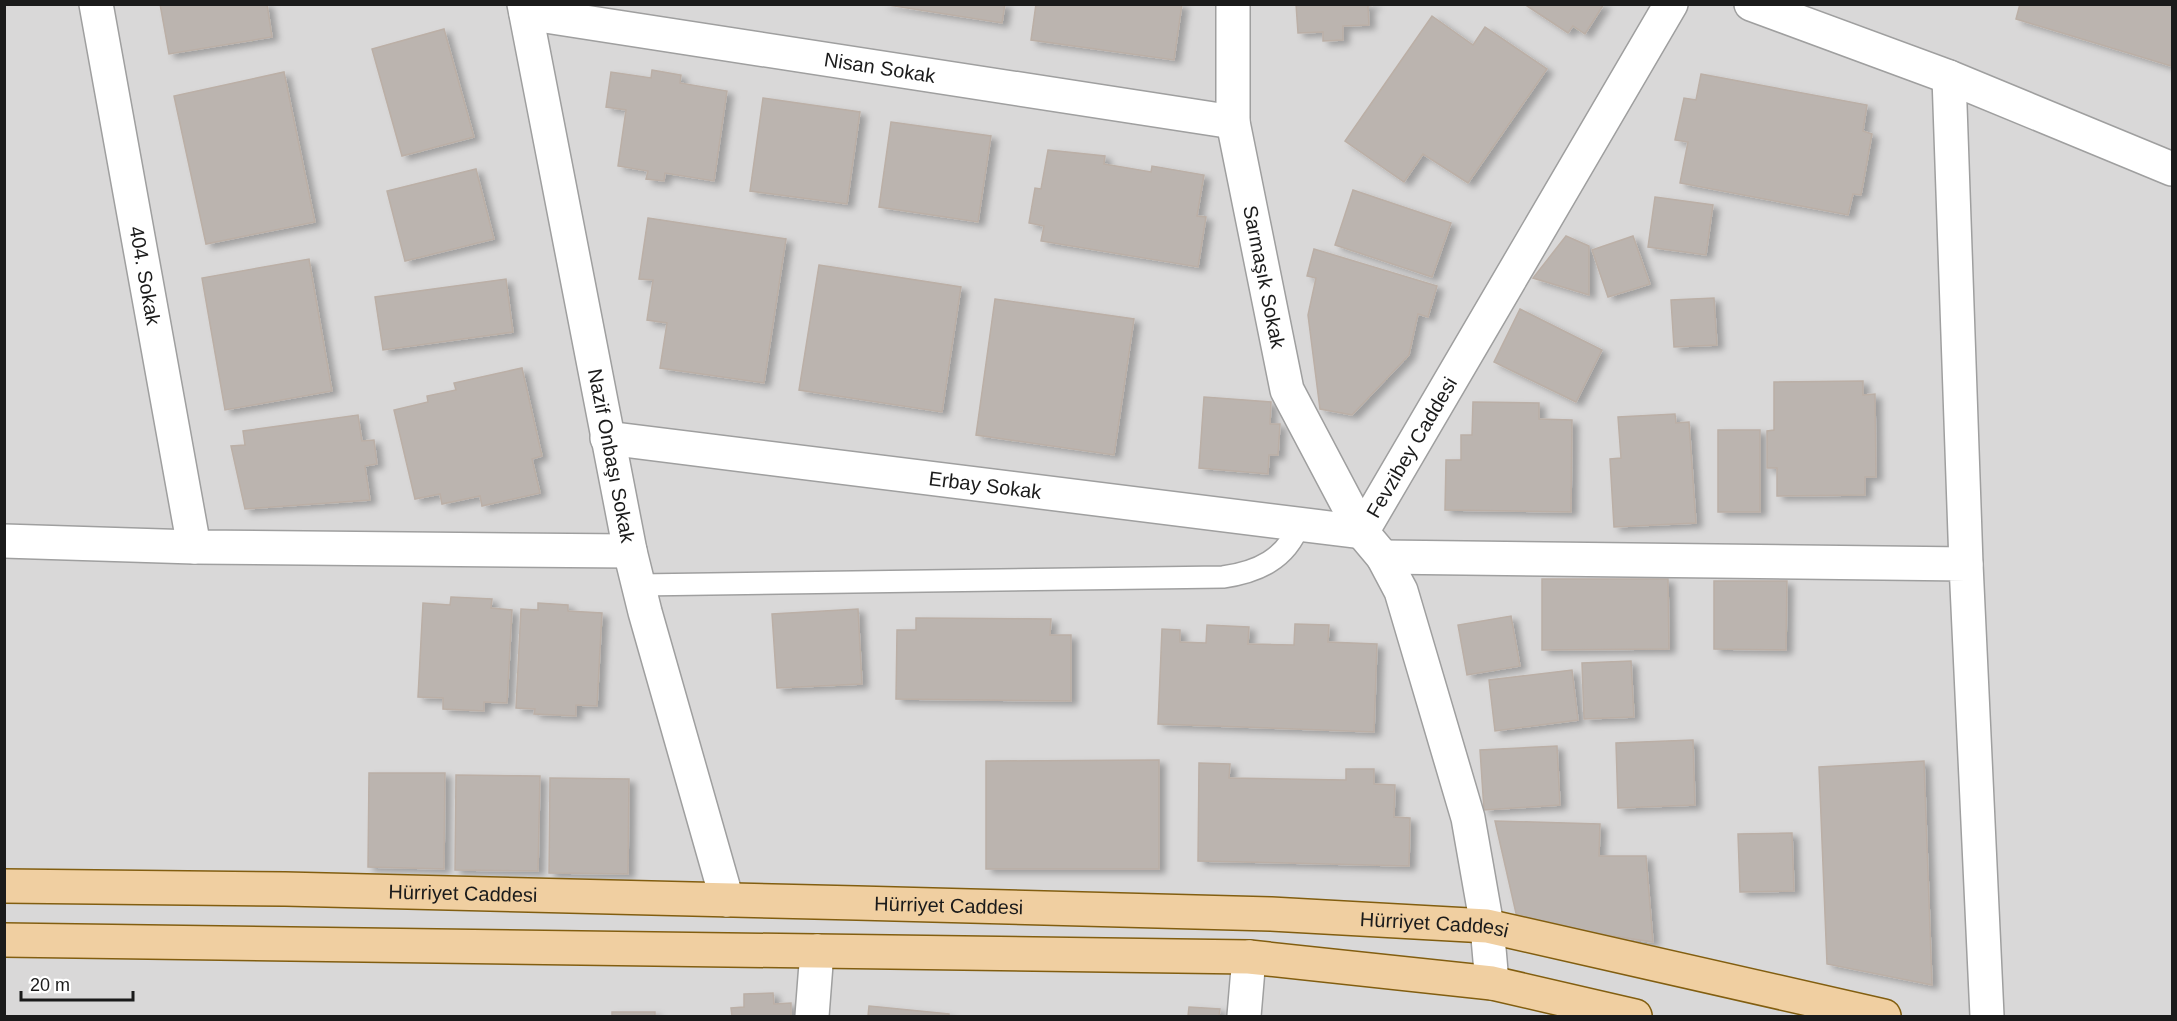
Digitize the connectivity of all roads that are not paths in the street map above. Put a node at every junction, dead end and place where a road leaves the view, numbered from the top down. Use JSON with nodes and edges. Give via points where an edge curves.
{"nodes":[{"id":1,"x":96,"y":4,"type":"edge"},
{"id":2,"x":1233,"y":4,"type":"edge"},
{"id":3,"x":1671,"y":4,"type":"edge"},
{"id":4,"x":1751,"y":4,"type":"edge"},
{"id":5,"x":525,"y":9,"type":"edge"},
{"id":6,"x":1949,"y":77,"type":"junction"},
{"id":7,"x":1233,"y":122,"type":"junction"},
{"id":8,"x":2172,"y":169,"type":"edge"},
{"id":9,"x":607,"y":438,"type":"junction"},
{"id":10,"x":1299,"y":525,"type":"junction"},
{"id":11,"x":4,"y":541,"type":"edge"},
{"id":12,"x":1372,"y":545,"type":"junction"},
{"id":13,"x":194,"y":547,"type":"junction"},
{"id":14,"x":630,"y":551,"type":"junction"},
{"id":15,"x":1966,"y":564,"type":"junction"},
{"id":16,"x":638,"y":585,"type":"junction"},
{"id":17,"x":4,"y":886,"type":"edge"},
{"id":18,"x":727,"y":900,"type":"junction"},
{"id":19,"x":1486,"y":926,"type":"junction"},
{"id":20,"x":4,"y":939,"type":"edge"},
{"id":21,"x":817,"y":951,"type":"junction"},
{"id":22,"x":1249,"y":957,"type":"junction"},
{"id":23,"x":1492,"y":983,"type":"junction"},
{"id":24,"x":812,"y":1017,"type":"edge"},
{"id":25,"x":1244,"y":1017,"type":"edge"},
{"id":26,"x":1635,"y":1017,"type":"edge"},
{"id":27,"x":1884,"y":1017,"type":"edge"},
{"id":28,"x":1987,"y":1017,"type":"edge"}],
"edges":[{"from":1,"to":13,"type":"street","name":"404. Sokak"},
{"from":2,"to":7,"type":"street","name":"Sarmaşık Sokak"},
{"from":3,"to":12,"type":"street","name":"Fevzibey Caddesi"},
{"from":4,"to":6,"type":"street"},
{"from":5,"to":7,"type":"street","name":"Nisan Sokak"},
{"from":5,"to":9,"type":"street","name":"Nazif Onbaşı Sokak"},
{"from":6,"to":8,"type":"street"},
{"from":6,"to":15,"type":"street"},
{"from":7,"to":12,"type":"street","name":"Sarmaşık Sokak","via":[[1287,390]]},
{"from":9,"to":10,"type":"street","name":"Erbay Sokak"},
{"from":9,"to":14,"type":"street","name":"Nazif Onbaşı Sokak"},
{"from":10,"to":12,"type":"street","name":"Erbay Sokak"},
{"from":10,"to":16,"type":"lane","via":[[1293,540],[1273,561],[1241,575],[1223,577]]},
{"from":11,"to":13,"type":"street"},
{"from":12,"to":15,"type":"street","name":"Erbay Sokak"},
{"from":12,"to":19,"type":"street","via":[[1401,591],[1468,818]]},
{"from":13,"to":14,"type":"street"},
{"from":14,"to":16,"type":"street","name":"Nazif Onbaşı Sokak"},
{"from":15,"to":28,"type":"street"},
{"from":16,"to":18,"type":"street","name":"Nazif Onbaşı Sokak"},
{"from":17,"to":18,"type":"main road","name":"Hürriyet Caddesi"},
{"from":18,"to":19,"type":"main road","name":"Hürriyet Caddesi","via":[[1259,914]]},
{"from":19,"to":23,"type":"street"},
{"from":19,"to":27,"type":"main road","name":"Hürriyet Caddesi"},
{"from":20,"to":21,"type":"main road"},
{"from":21,"to":22,"type":"main road"},
{"from":21,"to":24,"type":"street"},
{"from":22,"to":23,"type":"main road"},
{"from":22,"to":25,"type":"street"},
{"from":23,"to":26,"type":"main road"}]}
